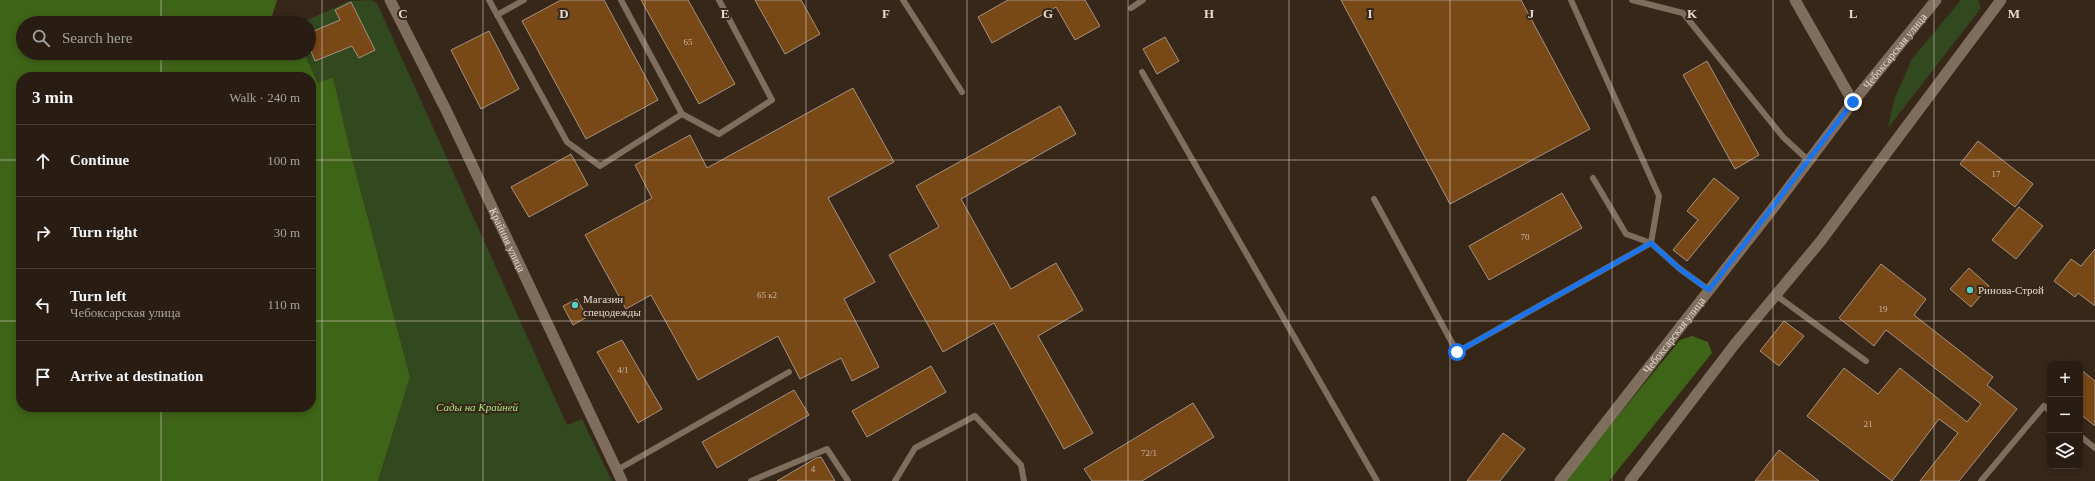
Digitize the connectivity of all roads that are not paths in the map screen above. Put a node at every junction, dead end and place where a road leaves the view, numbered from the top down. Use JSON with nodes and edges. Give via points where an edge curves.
{"nodes":[{"id":1,"x":390,"y":0,"type":"edge"},
{"id":2,"x":489,"y":0,"type":"edge"},
{"id":3,"x":524,"y":0,"type":"edge"},
{"id":4,"x":621,"y":0,"type":"edge"},
{"id":5,"x":719,"y":0,"type":"edge"},
{"id":6,"x":903,"y":0,"type":"edge"},
{"id":7,"x":1143,"y":0,"type":"edge"},
{"id":8,"x":1571,"y":0,"type":"edge"},
{"id":9,"x":1632,"y":0,"type":"edge"},
{"id":10,"x":1795,"y":0,"type":"edge"},
{"id":11,"x":1936,"y":0,"type":"edge"},
{"id":12,"x":2001,"y":0,"type":"edge"},
{"id":13,"x":1132,"y":8,"type":"dead end"},
{"id":14,"x":498,"y":15,"type":"junction"},
{"id":15,"x":1142,"y":72,"type":"dead end"},
{"id":16,"x":962,"y":92,"type":"dead end"},
{"id":17,"x":1853,"y":102,"type":"junction"},
{"id":18,"x":682,"y":114,"type":"junction"},
{"id":19,"x":1809,"y":161,"type":"junction"},
{"id":20,"x":1593,"y":178,"type":"dead end"},
{"id":21,"x":1374,"y":199,"type":"dead end"},
{"id":22,"x":1651,"y":243,"type":"junction"},
{"id":23,"x":1709,"y":290,"type":"junction"},
{"id":24,"x":1777,"y":296,"type":"junction"},
{"id":25,"x":1866,"y":361,"type":"dead end"},
{"id":26,"x":789,"y":372,"type":"dead end"},
{"id":27,"x":2047,"y":408,"type":"edge"},
{"id":28,"x":2083,"y":438,"type":"edge"},
{"id":29,"x":2095,"y":448,"type":"edge"},
{"id":30,"x":617,"y":470,"type":"junction"},
{"id":31,"x":622,"y":481,"type":"edge"},
{"id":32,"x":751,"y":481,"type":"edge"},
{"id":33,"x":848,"y":481,"type":"edge"},
{"id":34,"x":895,"y":481,"type":"edge"},
{"id":35,"x":1024,"y":481,"type":"edge"},
{"id":36,"x":1377,"y":481,"type":"edge"},
{"id":37,"x":1560,"y":481,"type":"edge"},
{"id":38,"x":1630,"y":481,"type":"edge"},
{"id":39,"x":1981,"y":481,"type":"edge"}],
"edges":[{"from":1,"to":30,"type":"street","name":"Крайняя улица","via":[[447,112]]},
{"from":2,"to":14,"type":"lane"},
{"from":3,"to":14,"type":"lane"},
{"from":4,"to":18,"type":"lane"},
{"from":5,"to":18,"type":"lane","via":[[772,100],[719,134]]},
{"from":6,"to":16,"type":"lane"},
{"from":7,"to":13,"type":"lane"},
{"from":8,"to":22,"type":"lane","via":[[1659,196]]},
{"from":9,"to":19,"type":"lane","via":[[1683,13],[1783,137]]},
{"from":10,"to":17,"type":"street"},
{"from":11,"to":17,"type":"street","name":"Чебоксарская улица"},
{"from":12,"to":24,"type":"street"},
{"from":14,"to":18,"type":"lane","via":[[568,142],[600,166]]},
{"from":15,"to":36,"type":"lane"},
{"from":17,"to":19,"type":"street","name":"Чебоксарская улица"},
{"from":19,"to":23,"type":"street","name":"Чебоксарская улица"},
{"from":20,"to":22,"type":"lane","via":[[1626,234]]},
{"from":21,"to":22,"type":"lane","via":[[1457,352]]},
{"from":22,"to":23,"type":"lane"},
{"from":23,"to":37,"type":"street","name":"Чебоксарская улица"},
{"from":24,"to":25,"type":"lane"},
{"from":24,"to":38,"type":"street","via":[[1735,344]]},
{"from":26,"to":30,"type":"lane"},
{"from":27,"to":39,"type":"lane","via":[[2044,406]]},
{"from":28,"to":29,"type":"lane"},
{"from":30,"to":31,"type":"street","name":"Крайняя улица"},
{"from":32,"to":33,"type":"lane","via":[[828,449]]},
{"from":34,"to":35,"type":"lane","via":[[915,448],[975,416],[1021,465]]}]}
